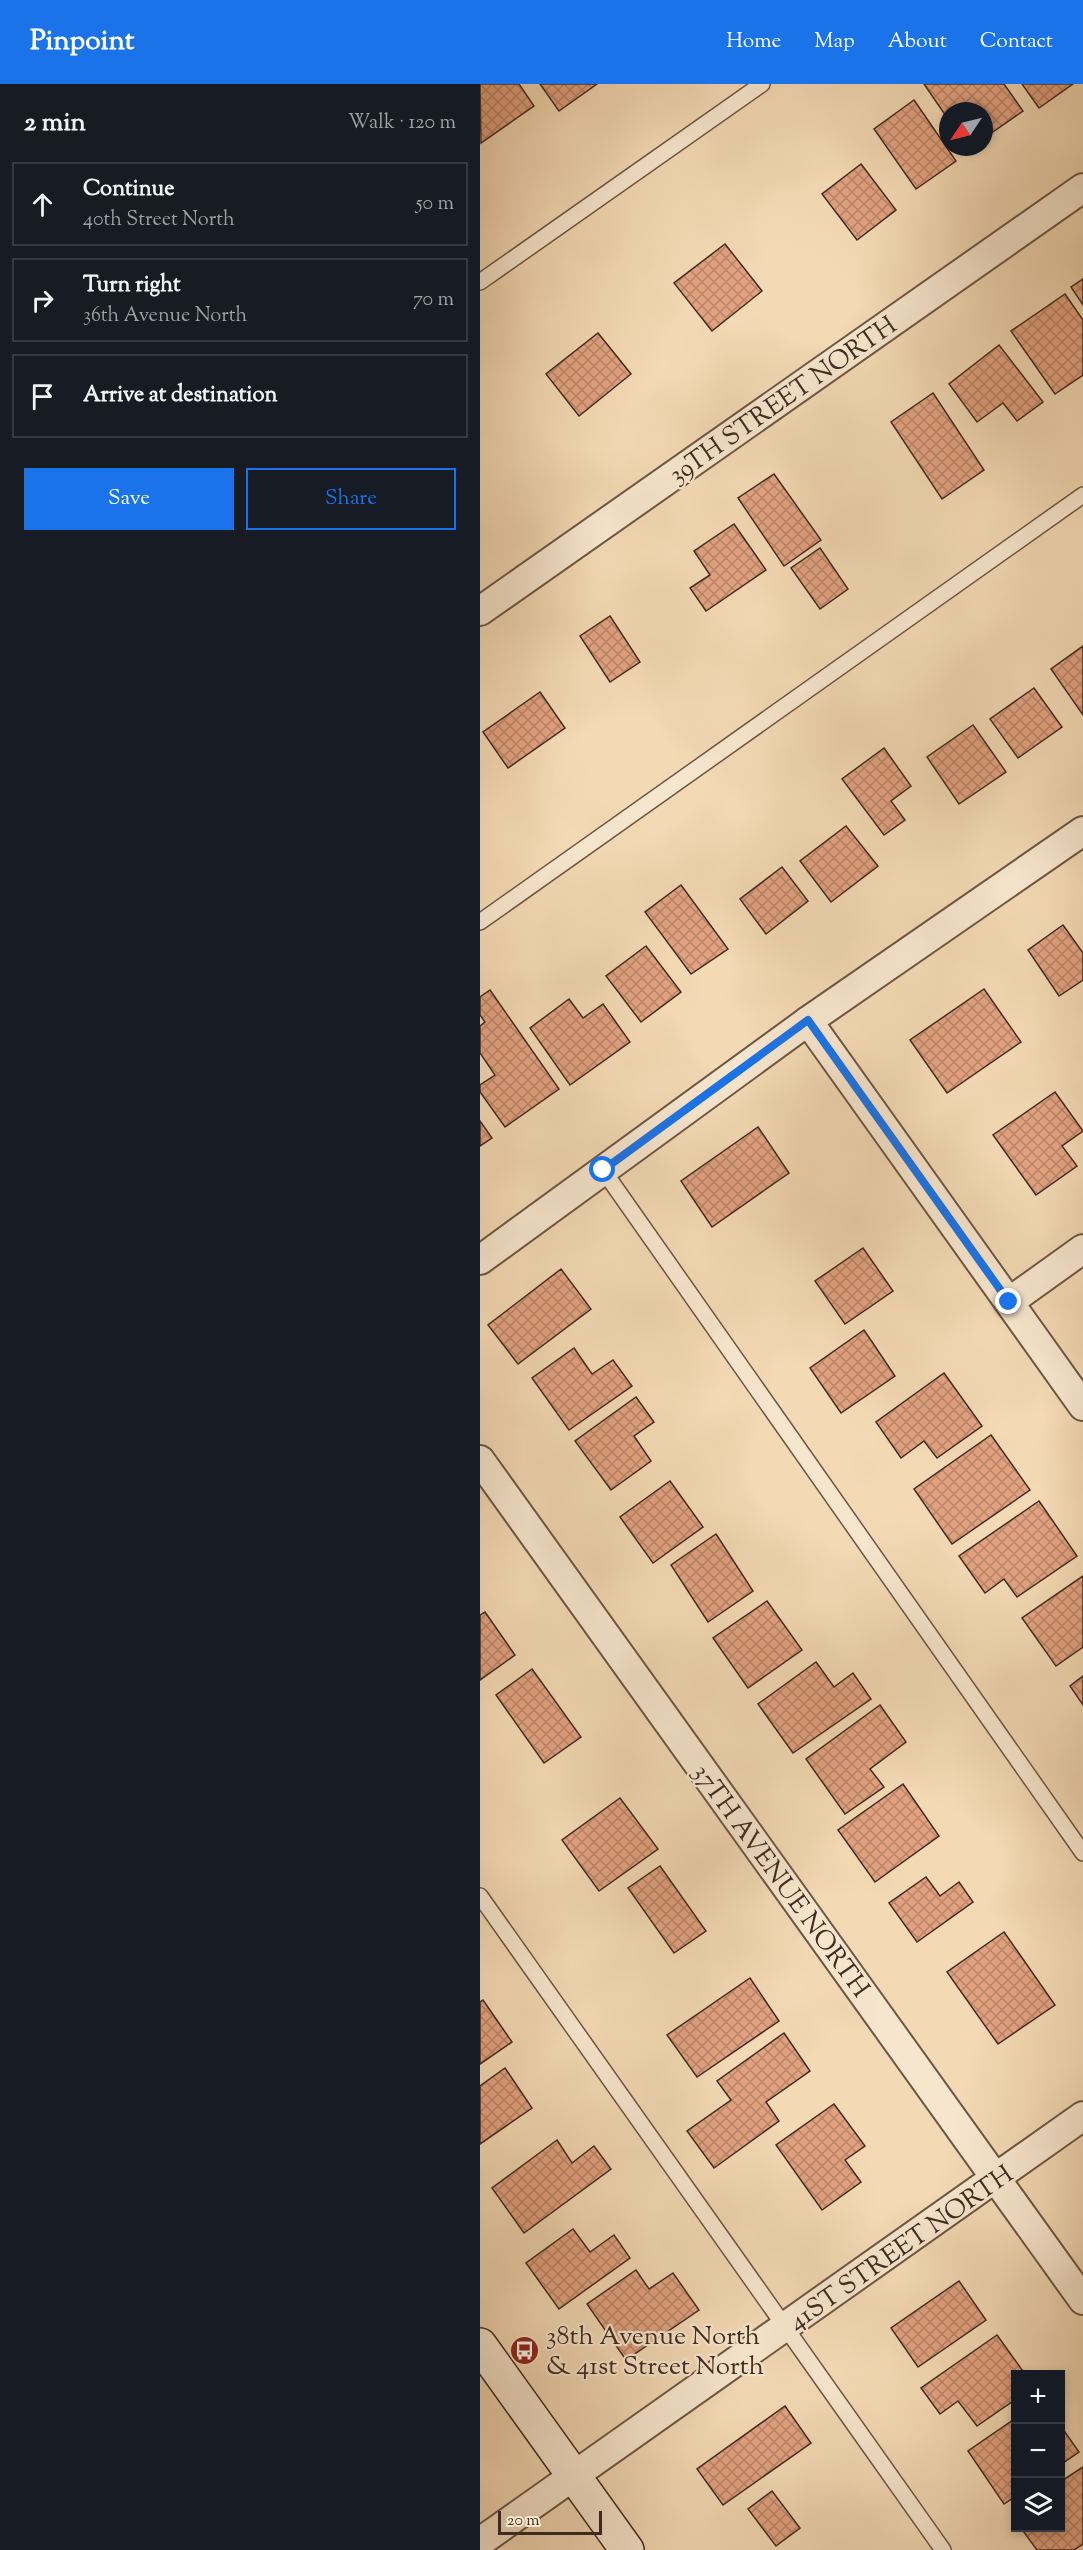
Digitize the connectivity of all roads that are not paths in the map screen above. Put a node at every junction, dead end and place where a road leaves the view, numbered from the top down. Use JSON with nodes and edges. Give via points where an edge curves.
{"nodes":[{"id":1,"x":762,"y":84,"type":"edge"},
{"id":2,"x":1083,"y":188,"type":"edge"},
{"id":3,"x":480,"y":282,"type":"edge"},
{"id":4,"x":1083,"y":495,"type":"edge"},
{"id":5,"x":480,"y":611,"type":"edge"},
{"id":6,"x":1083,"y":831,"type":"edge"},
{"id":7,"x":480,"y":922,"type":"edge"},
{"id":8,"x":808,"y":1020,"type":"junction"},
{"id":9,"x":603,"y":1170,"type":"junction"},
{"id":10,"x":1083,"y":1250,"type":"edge"},
{"id":11,"x":480,"y":1260,"type":"edge"},
{"id":12,"x":1009,"y":1302,"type":"junction"},
{"id":13,"x":1083,"y":1406,"type":"edge"},
{"id":14,"x":480,"y":1460,"type":"edge"},
{"id":15,"x":1083,"y":1853,"type":"edge"},
{"id":16,"x":480,"y":1896,"type":"edge"},
{"id":17,"x":1083,"y":2116,"type":"edge"},
{"id":18,"x":997,"y":2178,"type":"junction"},
{"id":19,"x":1083,"y":2301,"type":"edge"},
{"id":20,"x":786,"y":2327,"type":"junction"},
{"id":21,"x":480,"y":2345,"type":"edge"},
{"id":22,"x":575,"y":2477,"type":"junction"},
{"id":23,"x":480,"y":2541,"type":"edge"},
{"id":24,"x":627,"y":2550,"type":"edge"},
{"id":25,"x":943,"y":2550,"type":"edge"}],
"edges":[{"from":1,"to":3,"type":"lane"},
{"from":2,"to":5,"type":"street","name":"39TH STREET NORTH"},
{"from":4,"to":7,"type":"lane"},
{"from":6,"to":8,"type":"street"},
{"from":8,"to":9,"type":"street"},
{"from":8,"to":12,"type":"street"},
{"from":9,"to":11,"type":"street"},
{"from":9,"to":15,"type":"lane"},
{"from":10,"to":12,"type":"street"},
{"from":12,"to":13,"type":"street"},
{"from":14,"to":18,"type":"street","name":"37TH AVENUE NORTH"},
{"from":16,"to":20,"type":"lane"},
{"from":17,"to":18,"type":"street","name":"41ST STREET NORTH"},
{"from":18,"to":19,"type":"street","name":"37TH AVENUE NORTH"},
{"from":18,"to":20,"type":"street","name":"41ST STREET NORTH"},
{"from":20,"to":22,"type":"street","name":"41ST STREET NORTH"},
{"from":20,"to":25,"type":"lane"},
{"from":21,"to":22,"type":"main road"},
{"from":22,"to":23,"type":"street","name":"41ST STREET NORTH"},
{"from":22,"to":24,"type":"main road"}]}
